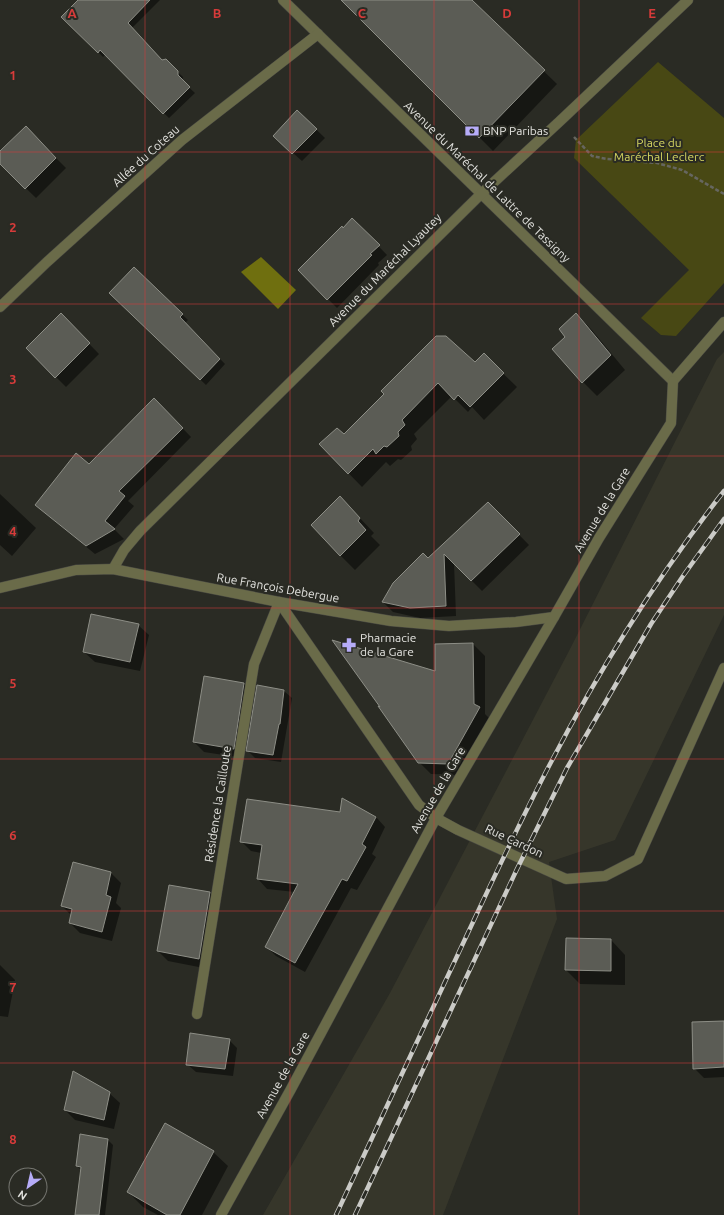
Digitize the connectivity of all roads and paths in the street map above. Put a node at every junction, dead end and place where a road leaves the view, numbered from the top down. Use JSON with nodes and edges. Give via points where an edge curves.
{"nodes":[{"id":1,"x":283,"y":0,"type":"edge"},
{"id":2,"x":688,"y":0,"type":"edge"},
{"id":3,"x":318,"y":34,"type":"junction"},
{"id":4,"x":559,"y":122,"type":"junction"},
{"id":5,"x":481,"y":194,"type":"junction"},
{"id":6,"x":724,"y":194,"type":"edge"},
{"id":7,"x":0,"y":307,"type":"edge"},
{"id":8,"x":724,"y":322,"type":"edge"},
{"id":9,"x":673,"y":381,"type":"junction"},
{"id":10,"x":113,"y":569,"type":"junction"},
{"id":11,"x":0,"y":588,"type":"edge"},
{"id":12,"x":278,"y":602,"type":"junction"},
{"id":13,"x":554,"y":617,"type":"junction"},
{"id":14,"x":724,"y":668,"type":"edge"},
{"id":15,"x":436,"y":818,"type":"junction"},
{"id":16,"x":197,"y":1014,"type":"dead end"},
{"id":17,"x":221,"y":1215,"type":"edge"}],
"edges":[{"from":1,"to":3,"type":"street","name":"Avenue du Maréchal de Lattre de Tassigny"},
{"from":2,"to":4,"type":"street","name":"Avenue du Maréchal Lyautey"},
{"from":3,"to":5,"type":"street","name":"Avenue du Maréchal de Lattre de Tassigny"},
{"from":3,"to":7,"type":"street","name":"Allée du Coteau","via":[[182,140]]},
{"from":4,"to":5,"type":"street","name":"Avenue du Maréchal Lyautey"},
{"from":4,"to":6,"type":"path","via":[[592,156],[657,163],[682,170]]},
{"from":5,"to":9,"type":"street","name":"Avenue du Maréchal de Lattre de Tassigny"},
{"from":5,"to":10,"type":"street","name":"Avenue du Maréchal Lyautey","via":[[140,531],[124,550]]},
{"from":8,"to":9,"type":"street"},
{"from":9,"to":13,"type":"street","name":"Avenue de la Gare","via":[[671,423],[599,538]]},
{"from":10,"to":11,"type":"street","name":"Rue François Debergue","via":[[76,570]]},
{"from":10,"to":12,"type":"street","name":"Rue François Debergue"},
{"from":12,"to":13,"type":"street","name":"Rue François Debergue","via":[[391,621],[449,626]]},
{"from":12,"to":15,"type":"street","name":"Rue Cardon","via":[[419,805]]},
{"from":12,"to":16,"type":"street","name":"Résidence la Cailloute","via":[[254,664]]},
{"from":13,"to":15,"type":"street","name":"Avenue de la Gare"},
{"from":14,"to":15,"type":"street","name":"Rue Cardon","via":[[638,859],[605,876],[566,879]]},
{"from":15,"to":17,"type":"street","name":"Avenue de la Gare"}]}
